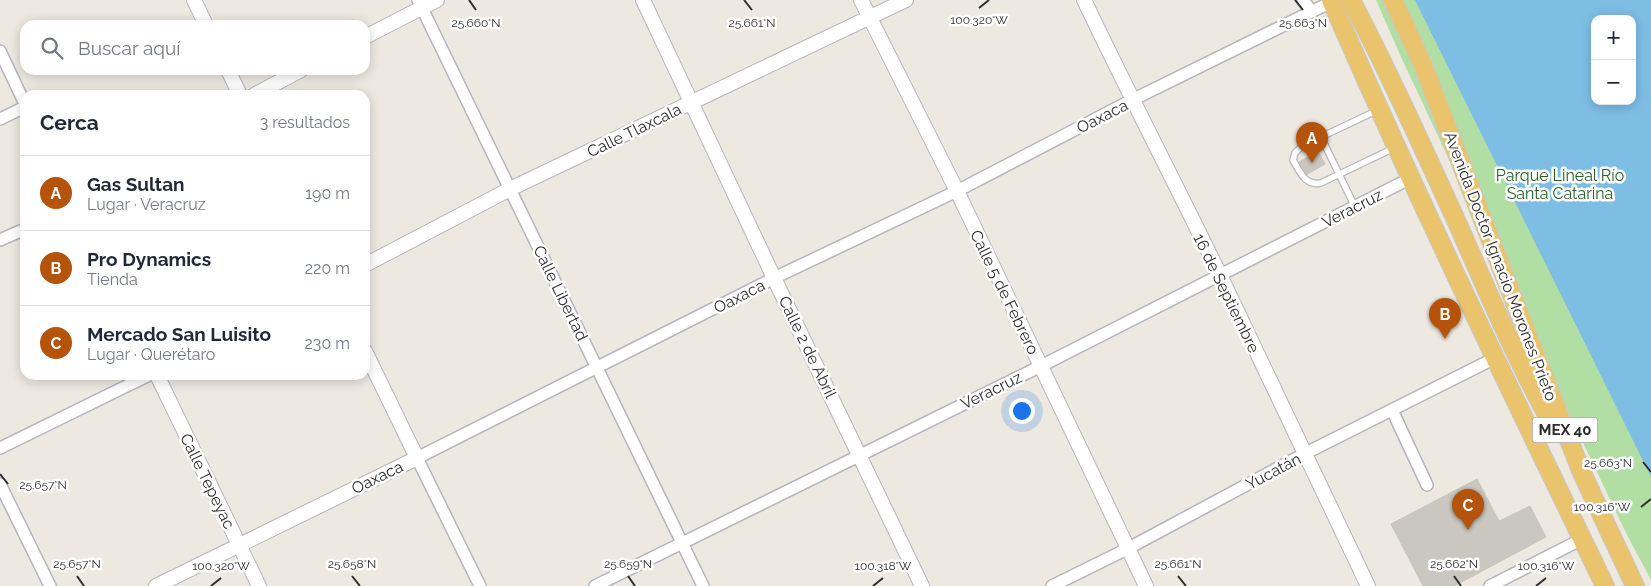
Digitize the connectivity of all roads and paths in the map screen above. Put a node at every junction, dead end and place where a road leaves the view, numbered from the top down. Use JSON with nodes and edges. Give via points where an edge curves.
{"nodes":[{"id":1,"x":194,"y":0,"type":"edge"},
{"id":2,"x":437,"y":0,"type":"edge"},
{"id":3,"x":643,"y":0,"type":"edge"},
{"id":4,"x":861,"y":0,"type":"edge"},
{"id":5,"x":906,"y":0,"type":"edge"},
{"id":6,"x":1084,"y":0,"type":"edge"},
{"id":7,"x":1303,"y":0,"type":"edge"},
{"id":8,"x":1351,"y":0,"type":"edge"},
{"id":9,"x":1362,"y":0,"type":"edge"},
{"id":10,"x":1393,"y":0,"type":"edge"},
{"id":11,"x":420,"y":3,"type":"edge"},
{"id":12,"x":1321,"y":4,"type":"edge"},
{"id":13,"x":870,"y":18,"type":"junction"},
{"id":14,"x":204,"y":20,"type":"edge"},
{"id":15,"x":370,"y":34,"type":"edge"},
{"id":16,"x":1374,"y":45,"type":"junction"},
{"id":17,"x":0,"y":51,"type":"edge"},
{"id":18,"x":230,"y":75,"type":"edge"},
{"id":19,"x":292,"y":75,"type":"edge"},
{"id":20,"x":238,"y":90,"type":"edge"},
{"id":21,"x":263,"y":90,"type":"edge"},
{"id":22,"x":20,"y":95,"type":"edge"},
{"id":23,"x":1132,"y":100,"type":"junction"},
{"id":24,"x":691,"y":103,"type":"junction"},
{"id":25,"x":20,"y":109,"type":"edge"},
{"id":26,"x":1380,"y":109,"type":"junction"},
{"id":27,"x":0,"y":119,"type":"edge"},
{"id":28,"x":1321,"y":137,"type":"junction"},
{"id":29,"x":1397,"y":147,"type":"junction"},
{"id":30,"x":1340,"y":173,"type":"junction"},
{"id":31,"x":1411,"y":178,"type":"junction"},
{"id":32,"x":510,"y":189,"type":"junction"},
{"id":33,"x":957,"y":191,"type":"junction"},
{"id":34,"x":1355,"y":206,"type":"junction"},
{"id":35,"x":20,"y":231,"type":"edge"},
{"id":36,"x":0,"y":240,"type":"edge"},
{"id":37,"x":370,"y":262,"type":"edge"},
{"id":38,"x":1220,"y":276,"type":"junction"},
{"id":39,"x":774,"y":278,"type":"junction"},
{"id":40,"x":1494,"y":358,"type":"junction"},
{"id":41,"x":370,"y":361,"type":"edge"},
{"id":42,"x":1040,"y":366,"type":"junction"},
{"id":43,"x":597,"y":368,"type":"junction"},
{"id":44,"x":139,"y":380,"type":"edge"},
{"id":45,"x":159,"y":380,"type":"edge"},
{"id":46,"x":1392,"y":410,"type":"junction"},
{"id":47,"x":0,"y":448,"type":"edge"},
{"id":48,"x":1304,"y":454,"type":"junction"},
{"id":49,"x":860,"y":455,"type":"junction"},
{"id":50,"x":417,"y":458,"type":"junction"},
{"id":51,"x":1582,"y":472,"type":"junction"},
{"id":52,"x":0,"y":484,"type":"edge"},
{"id":53,"x":1427,"y":485,"type":"dead end"},
{"id":54,"x":1582,"y":539,"type":"junction"},
{"id":55,"x":682,"y":543,"type":"junction"},
{"id":56,"x":239,"y":546,"type":"junction"},
{"id":57,"x":1127,"y":549,"type":"junction"},
{"id":58,"x":50,"y":586,"type":"edge"},
{"id":59,"x":156,"y":586,"type":"edge"},
{"id":60,"x":259,"y":586,"type":"edge"},
{"id":61,"x":480,"y":586,"type":"edge"},
{"id":62,"x":595,"y":586,"type":"edge"},
{"id":63,"x":703,"y":586,"type":"edge"},
{"id":64,"x":922,"y":586,"type":"edge"},
{"id":65,"x":1052,"y":586,"type":"edge"},
{"id":66,"x":1146,"y":586,"type":"edge"},
{"id":67,"x":1368,"y":586,"type":"edge"},
{"id":68,"x":1490,"y":586,"type":"edge"},
{"id":69,"x":1605,"y":586,"type":"edge"},
{"id":70,"x":1635,"y":586,"type":"edge"}],
"edges":[{"from":1,"to":14,"type":"street"},
{"from":2,"to":11,"type":"street"},
{"from":3,"to":24,"type":"street","name":"Calle 2 de Abril"},
{"from":4,"to":13,"type":"street","name":"Calle 5 de Febrero"},
{"from":5,"to":13,"type":"street","name":"Calle Tlaxcala"},
{"from":6,"to":23,"type":"street","name":"16 de Septiembre"},
{"from":7,"to":12,"type":"street"},
{"from":8,"to":16,"type":"highway","number":"MEX 40"},
{"from":9,"to":16,"type":"highway","via":[[1372,26]]},
{"from":10,"to":51,"type":"highway","name":"Avenida Doctor Ignacio Morones Prieto","number":"MEX 40","via":[[1423,65]]},
{"from":11,"to":15,"type":"street"},
{"from":11,"to":32,"type":"street","name":"Calle Libertad"},
{"from":12,"to":23,"type":"street","name":"Oaxaca"},
{"from":12,"to":26,"type":"highway","name":"Avenida Doctor Ignacio Morones Prieto","number":"MEX 40","via":[[1343,28]]},
{"from":13,"to":24,"type":"street","name":"Calle Tlaxcala"},
{"from":13,"to":33,"type":"street","name":"Calle 5 de Febrero"},
{"from":16,"to":51,"type":"highway","number":"MEX 40","via":[[1512,346],[1539,400]]},
{"from":17,"to":22,"type":"street"},
{"from":18,"to":20,"type":"street"},
{"from":19,"to":21,"type":"street"},
{"from":23,"to":33,"type":"street","name":"Oaxaca"},
{"from":23,"to":38,"type":"street","name":"16 de Septiembre"},
{"from":24,"to":32,"type":"street","name":"Calle Tlaxcala"},
{"from":24,"to":39,"type":"street","name":"Calle 2 de Abril"},
{"from":25,"to":27,"type":"street"},
{"from":26,"to":28,"type":"lane"},
{"from":26,"to":29,"type":"highway","name":"Avenida Doctor Ignacio Morones Prieto","number":"MEX 40"},
{"from":28,"to":30,"type":"lane"},
{"from":28,"to":30,"type":"lane","via":[[1298,149],[1293,160],[1302,176],[1311,183],[1321,183]]},
{"from":29,"to":30,"type":"lane"},
{"from":29,"to":31,"type":"highway","name":"Avenida Doctor Ignacio Morones Prieto","number":"MEX 40"},
{"from":30,"to":34,"type":"lane"},
{"from":31,"to":34,"type":"street","name":"Veracruz"},
{"from":31,"to":40,"type":"highway","name":"Avenida Doctor Ignacio Morones Prieto","number":"MEX 40"},
{"from":32,"to":37,"type":"street","name":"Calle Tlaxcala"},
{"from":32,"to":43,"type":"street","name":"Calle Libertad"},
{"from":33,"to":39,"type":"street","name":"Oaxaca"},
{"from":33,"to":42,"type":"street","name":"Calle 5 de Febrero"},
{"from":34,"to":38,"type":"street","name":"Veracruz"},
{"from":35,"to":36,"type":"street"},
{"from":38,"to":42,"type":"street","name":"Veracruz"},
{"from":38,"to":48,"type":"street","name":"16 de Septiembre"},
{"from":39,"to":43,"type":"street","name":"Oaxaca"},
{"from":39,"to":49,"type":"street","name":"Calle 2 de Abril"},
{"from":40,"to":46,"type":"street","name":"Yucatán"},
{"from":40,"to":54,"type":"highway","name":"Avenida Doctor Ignacio Morones Prieto","number":"MEX 40"},
{"from":41,"to":50,"type":"street"},
{"from":42,"to":49,"type":"street","name":"Veracruz"},
{"from":42,"to":57,"type":"street","name":"Calle 5 de Febrero"},
{"from":43,"to":50,"type":"street","name":"Oaxaca"},
{"from":43,"to":55,"type":"street","name":"Calle Libertad"},
{"from":44,"to":47,"type":"street"},
{"from":45,"to":56,"type":"street","name":"Calle Tepeyac"},
{"from":46,"to":48,"type":"street","name":"Yucatán"},
{"from":46,"to":53,"type":"street"},
{"from":48,"to":57,"type":"street","name":"Yucatán"},
{"from":48,"to":67,"type":"street","name":"16 de Septiembre"},
{"from":49,"to":55,"type":"street","name":"Veracruz"},
{"from":49,"to":64,"type":"street","name":"Calle 2 de Abril"},
{"from":50,"to":56,"type":"street","name":"Oaxaca"},
{"from":50,"to":61,"type":"street"},
{"from":51,"to":70,"type":"highway","name":"Avenida Doctor Ignacio Morones Prieto","number":"MEX 40"},
{"from":52,"to":58,"type":"street"},
{"from":54,"to":68,"type":"street"},
{"from":54,"to":69,"type":"highway","name":"Avenida Doctor Ignacio Morones Prieto","number":"MEX 40"},
{"from":55,"to":62,"type":"street","name":"Veracruz"},
{"from":55,"to":63,"type":"street","name":"Calle Libertad"},
{"from":56,"to":59,"type":"street","name":"Oaxaca"},
{"from":56,"to":60,"type":"street","name":"Calle Tepeyac"},
{"from":57,"to":65,"type":"street","name":"Yucatán"},
{"from":57,"to":66,"type":"street","name":"Calle 5 de Febrero"}]}
